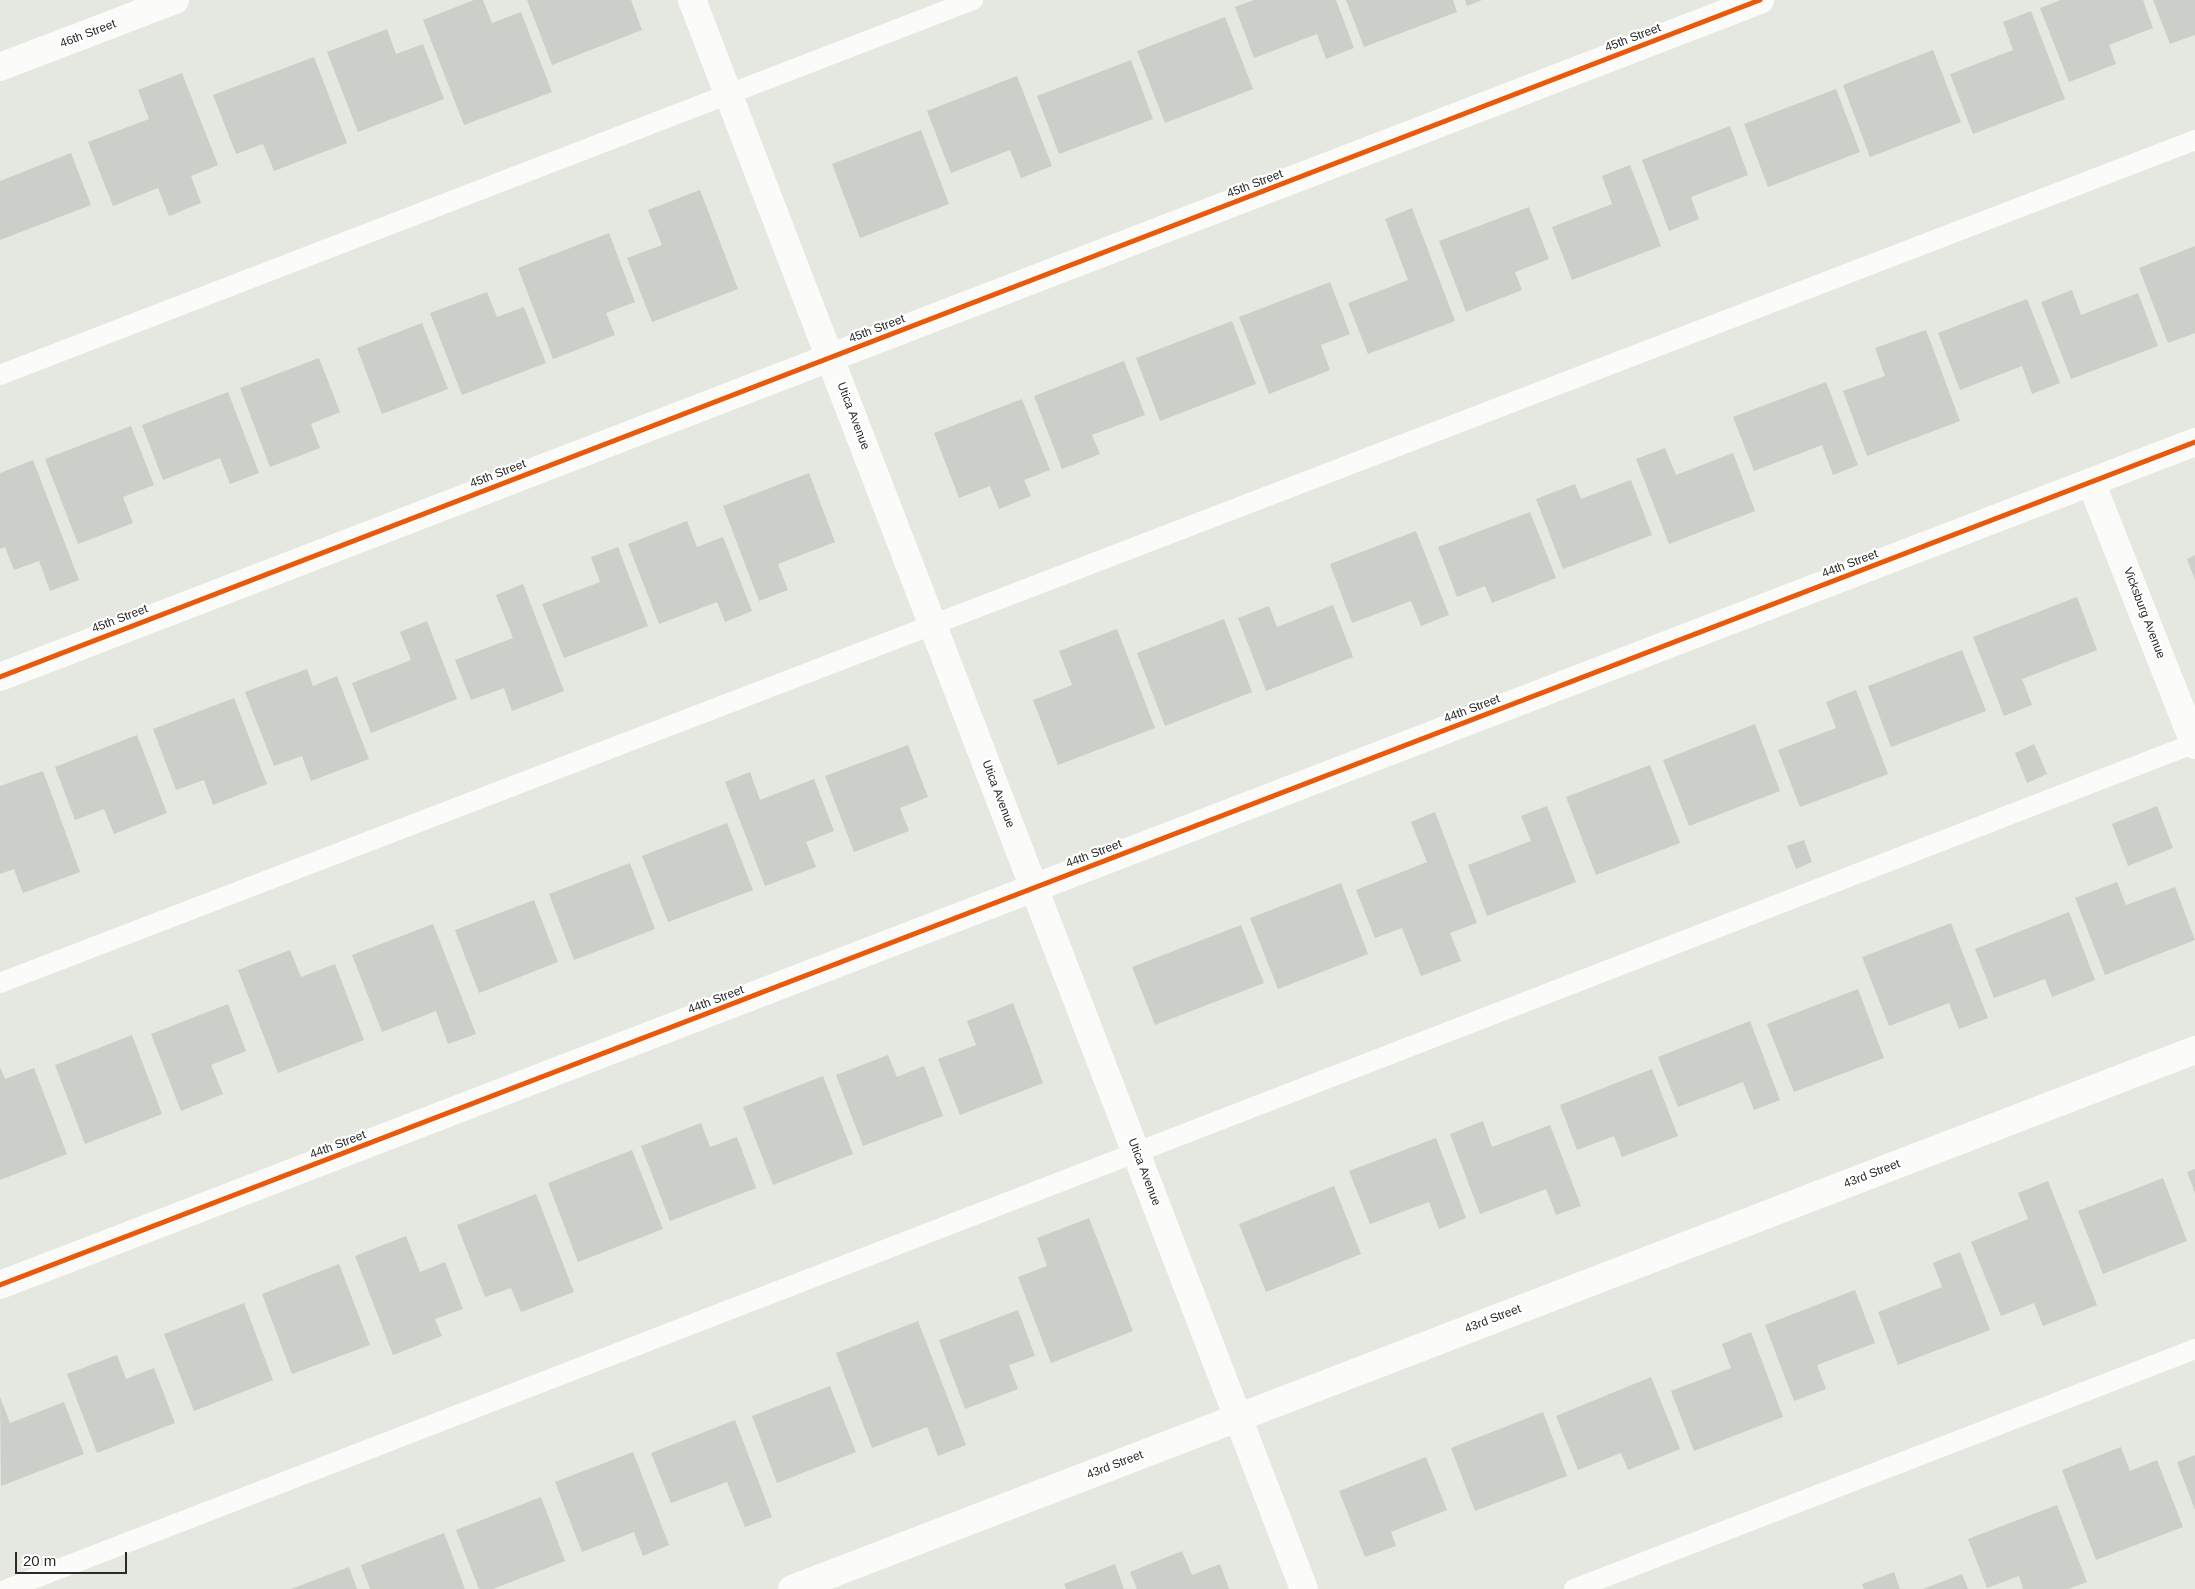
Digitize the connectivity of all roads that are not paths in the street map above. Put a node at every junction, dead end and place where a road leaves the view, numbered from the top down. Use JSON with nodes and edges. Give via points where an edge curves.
{"nodes":[{"id":1,"x":175,"y":0,"type":"edge"},
{"id":2,"x":692,"y":0,"type":"edge"},
{"id":3,"x":973,"y":0,"type":"edge"},
{"id":4,"x":1760,"y":0,"type":"edge"},
{"id":5,"x":0,"y":67,"type":"edge"},
{"id":6,"x":728,"y":94,"type":"junction"},
{"id":7,"x":2195,"y":140,"type":"edge"},
{"id":8,"x":830,"y":357,"type":"junction"},
{"id":9,"x":0,"y":375,"type":"edge"},
{"id":10,"x":2195,"y":442,"type":"edge"},
{"id":11,"x":2091,"y":482,"type":"junction"},
{"id":12,"x":933,"y":624,"type":"junction"},
{"id":13,"x":0,"y":676,"type":"edge"},
{"id":14,"x":2195,"y":744,"type":"edge"},
{"id":15,"x":1034,"y":888,"type":"junction"},
{"id":16,"x":0,"y":982,"type":"edge"},
{"id":17,"x":2195,"y":1050,"type":"edge"},
{"id":18,"x":1136,"y":1153,"type":"junction"},
{"id":19,"x":0,"y":1285,"type":"edge"},
{"id":20,"x":2195,"y":1349,"type":"edge"},
{"id":21,"x":1238,"y":1418,"type":"junction"},
{"id":22,"x":7,"y":1589,"type":"edge"},
{"id":23,"x":792,"y":1589,"type":"edge"},
{"id":24,"x":1304,"y":1589,"type":"edge"},
{"id":25,"x":1574,"y":1589,"type":"edge"}],
"edges":[{"from":1,"to":5,"type":"street","name":"46th Street"},
{"from":2,"to":6,"type":"street","name":"Utica Avenue"},
{"from":3,"to":6,"type":"lane"},
{"from":4,"to":8,"type":"street","name":"45th Street"},
{"from":6,"to":8,"type":"street","name":"Utica Avenue"},
{"from":6,"to":9,"type":"lane"},
{"from":7,"to":12,"type":"lane"},
{"from":8,"to":12,"type":"street","name":"Utica Avenue"},
{"from":8,"to":13,"type":"street","name":"45th Street"},
{"from":10,"to":11,"type":"street","name":"44th Street"},
{"from":11,"to":14,"type":"street","name":"Vicksburg Avenue"},
{"from":11,"to":15,"type":"street","name":"44th Street"},
{"from":12,"to":15,"type":"street","name":"Utica Avenue"},
{"from":12,"to":16,"type":"lane"},
{"from":14,"to":18,"type":"lane"},
{"from":15,"to":18,"type":"street","name":"Utica Avenue"},
{"from":15,"to":19,"type":"street","name":"44th Street"},
{"from":17,"to":21,"type":"street","name":"43rd Street"},
{"from":18,"to":21,"type":"street","name":"Utica Avenue"},
{"from":18,"to":22,"type":"lane"},
{"from":20,"to":25,"type":"lane"},
{"from":21,"to":23,"type":"street","name":"43rd Street"},
{"from":21,"to":24,"type":"street","name":"Utica Avenue"}]}
